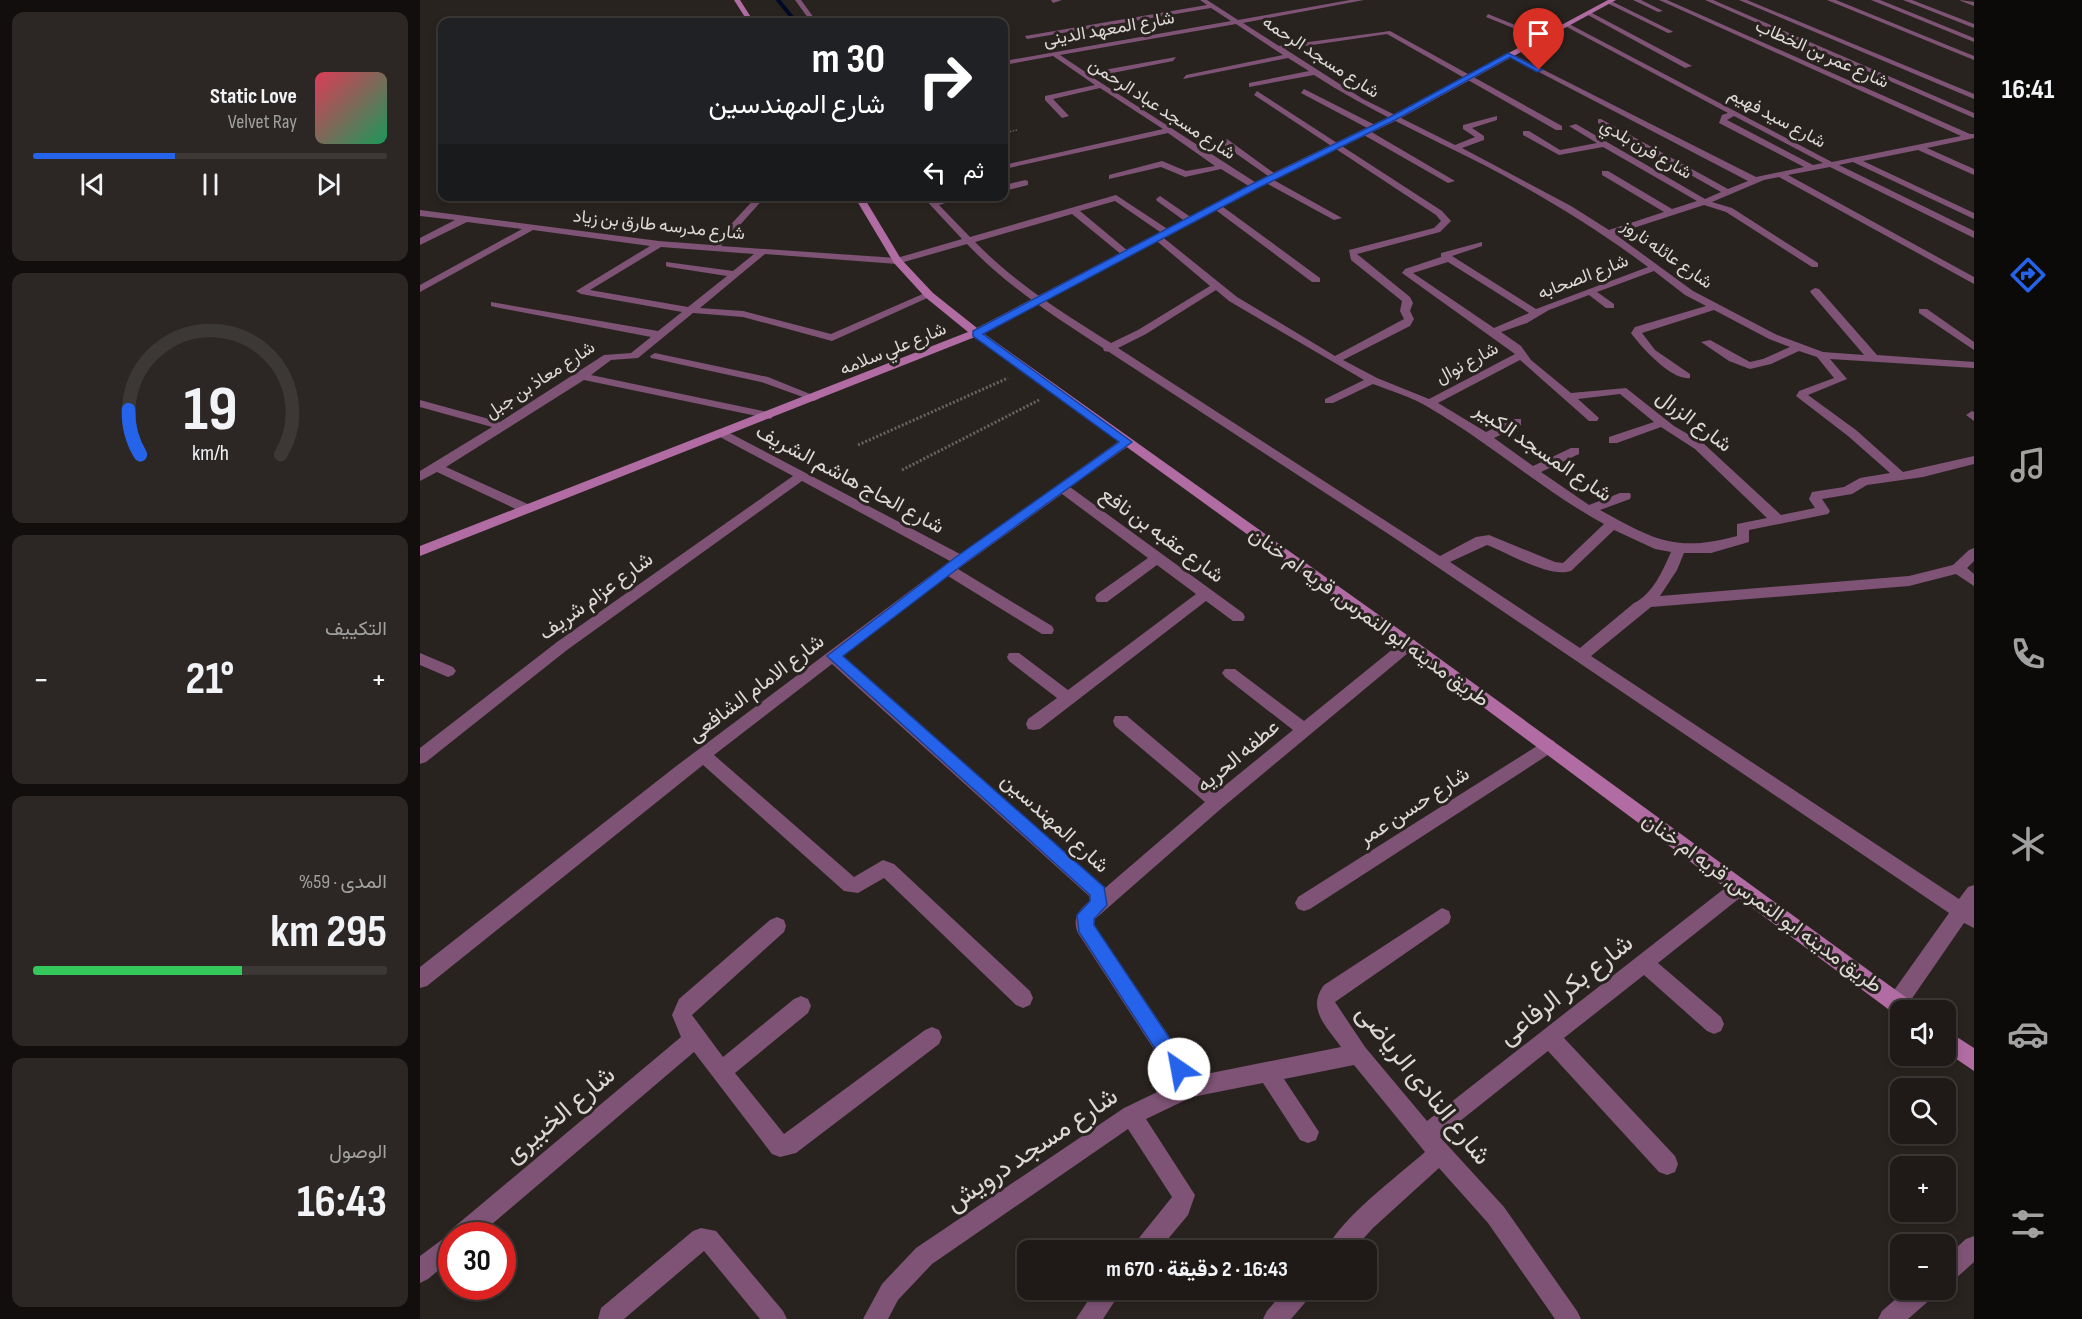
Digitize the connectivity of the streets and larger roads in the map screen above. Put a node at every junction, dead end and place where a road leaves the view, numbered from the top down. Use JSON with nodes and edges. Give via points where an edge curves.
{"nodes":[{"id":1,"x":737,"y":0,"type":"edge"},
{"id":2,"x":798,"y":0,"type":"edge"},
{"id":3,"x":1203,"y":0,"type":"edge"},
{"id":4,"x":1361,"y":0,"type":"edge"},
{"id":5,"x":1636,"y":0,"type":"edge"},
{"id":6,"x":1662,"y":0,"type":"edge"},
{"id":7,"x":1708,"y":0,"type":"edge"},
{"id":8,"x":1742,"y":0,"type":"edge"},
{"id":9,"x":1830,"y":0,"type":"edge"},
{"id":10,"x":1874,"y":0,"type":"edge"},
{"id":11,"x":1906,"y":0,"type":"edge"},
{"id":12,"x":1963,"y":0,"type":"edge"},
{"id":13,"x":1611,"y":1,"type":"edge"},
{"id":14,"x":1974,"y":4,"type":"edge"},
{"id":15,"x":1213,"y":6,"type":"junction"},
{"id":16,"x":1660,"y":11,"type":"dead end"},
{"id":17,"x":1588,"y":13,"type":"junction"},
{"id":18,"x":1488,"y":16,"type":"dead end"},
{"id":19,"x":748,"y":18,"type":"edge"},
{"id":20,"x":811,"y":18,"type":"edge"},
{"id":21,"x":1237,"y":21,"type":"junction"},
{"id":22,"x":1567,"y":26,"type":"junction"},
{"id":23,"x":1974,"y":26,"type":"edge"},
{"id":24,"x":1248,"y":28,"type":"junction"},
{"id":25,"x":1670,"y":32,"type":"dead end"},
{"id":26,"x":1026,"y":37,"type":"dead end"},
{"id":27,"x":1542,"y":38,"type":"junction"},
{"id":28,"x":1192,"y":39,"type":"dead end"},
{"id":29,"x":1974,"y":40,"type":"edge"},
{"id":30,"x":1280,"y":48,"type":"junction"},
{"id":31,"x":1054,"y":54,"type":"junction"},
{"id":32,"x":1291,"y":55,"type":"junction"},
{"id":33,"x":1510,"y":55,"type":"junction"},
{"id":34,"x":1173,"y":58,"type":"dead end"},
{"id":35,"x":1974,"y":58,"type":"edge"},
{"id":36,"x":1008,"y":62,"type":"edge"},
{"id":37,"x":1688,"y":66,"type":"dead end"},
{"id":38,"x":1316,"y":72,"type":"junction"},
{"id":39,"x":1084,"y":76,"type":"junction"},
{"id":40,"x":1186,"y":77,"type":"dead end"},
{"id":41,"x":1467,"y":77,"type":"junction"},
{"id":42,"x":1098,"y":86,"type":"junction"},
{"id":43,"x":1304,"y":91,"type":"dead end"},
{"id":44,"x":1974,"y":97,"type":"edge"},
{"id":45,"x":1736,"y":113,"type":"junction"},
{"id":46,"x":1065,"y":116,"type":"dead end"},
{"id":47,"x":1974,"y":116,"type":"edge"},
{"id":48,"x":1494,"y":118,"type":"dead end"},
{"id":49,"x":1392,"y":119,"type":"junction"},
{"id":50,"x":1601,"y":121,"type":"dead end"},
{"id":51,"x":1573,"y":126,"type":"dead end"},
{"id":52,"x":1559,"y":128,"type":"dead end"},
{"id":53,"x":1169,"y":130,"type":"junction"},
{"id":54,"x":1369,"y":130,"type":"junction"},
{"id":55,"x":1526,"y":133,"type":"dead end"},
{"id":56,"x":1971,"y":137,"type":"edge"},
{"id":57,"x":1958,"y":140,"type":"junction"},
{"id":58,"x":1224,"y":141,"type":"dead end"},
{"id":59,"x":1606,"y":144,"type":"junction"},
{"id":60,"x":1336,"y":146,"type":"junction"},
{"id":61,"x":1974,"y":147,"type":"edge"},
{"id":62,"x":1454,"y":148,"type":"junction"},
{"id":63,"x":1921,"y":148,"type":"junction"},
{"id":64,"x":1855,"y":159,"type":"junction"},
{"id":65,"x":1830,"y":164,"type":"junction"},
{"id":66,"x":1008,"y":166,"type":"edge"},
{"id":67,"x":1221,"y":167,"type":"junction"},
{"id":68,"x":1810,"y":167,"type":"junction"},
{"id":69,"x":1974,"y":172,"type":"edge"},
{"id":70,"x":1605,"y":173,"type":"dead end"},
{"id":71,"x":1779,"y":174,"type":"junction"},
{"id":72,"x":1112,"y":177,"type":"dead end"},
{"id":73,"x":1271,"y":178,"type":"junction"},
{"id":74,"x":1754,"y":180,"type":"junction"},
{"id":75,"x":1451,"y":181,"type":"dead end"},
{"id":76,"x":1025,"y":183,"type":"dead end"},
{"id":77,"x":1255,"y":186,"type":"junction"},
{"id":78,"x":1008,"y":187,"type":"edge"},
{"id":79,"x":1727,"y":192,"type":"junction"},
{"id":80,"x":1160,"y":199,"type":"dead end"},
{"id":81,"x":757,"y":201,"type":"edge"},
{"id":82,"x":861,"y":201,"type":"edge"},
{"id":83,"x":930,"y":201,"type":"edge"},
{"id":84,"x":1704,"y":202,"type":"junction"},
{"id":85,"x":1216,"y":206,"type":"junction"},
{"id":86,"x":1073,"y":210,"type":"junction"},
{"id":87,"x":420,"y":213,"type":"edge"},
{"id":88,"x":1672,"y":213,"type":"junction"},
{"id":89,"x":1974,"y":216,"type":"edge"},
{"id":90,"x":1337,"y":218,"type":"dead end"},
{"id":91,"x":465,"y":219,"type":"junction"},
{"id":92,"x":1189,"y":220,"type":"junction"},
{"id":93,"x":529,"y":229,"type":"junction"},
{"id":94,"x":1608,"y":232,"type":"junction"},
{"id":95,"x":1161,"y":235,"type":"junction"},
{"id":96,"x":1974,"y":235,"type":"edge"},
{"id":97,"x":967,"y":240,"type":"junction"},
{"id":98,"x":420,"y":242,"type":"edge"},
{"id":99,"x":659,"y":244,"type":"junction"},
{"id":100,"x":1479,"y":244,"type":"dead end"},
{"id":101,"x":714,"y":248,"type":"junction"},
{"id":102,"x":762,"y":252,"type":"junction"},
{"id":103,"x":1125,"y":254,"type":"junction"},
{"id":104,"x":1449,"y":258,"type":"junction"},
{"id":105,"x":897,"y":261,"type":"junction"},
{"id":106,"x":669,"y":264,"type":"dead end"},
{"id":107,"x":1815,"y":265,"type":"dead end"},
{"id":108,"x":1654,"y":268,"type":"junction"},
{"id":109,"x":734,"y":274,"type":"junction"},
{"id":110,"x":1316,"y":280,"type":"dead end"},
{"id":111,"x":1974,"y":280,"type":"edge"},
{"id":112,"x":1215,"y":286,"type":"junction"},
{"id":113,"x":420,"y":289,"type":"edge"},
{"id":114,"x":1589,"y":291,"type":"junction"},
{"id":115,"x":1815,"y":291,"type":"dead end"},
{"id":116,"x":929,"y":295,"type":"junction"},
{"id":117,"x":1036,"y":300,"type":"junction"},
{"id":118,"x":495,"y":304,"type":"dead end"},
{"id":119,"x":1610,"y":306,"type":"dead end"},
{"id":120,"x":1713,"y":307,"type":"junction"},
{"id":121,"x":688,"y":310,"type":"junction"},
{"id":122,"x":1923,"y":311,"type":"dead end"},
{"id":123,"x":1536,"y":313,"type":"junction"},
{"id":124,"x":1492,"y":332,"type":"junction"},
{"id":125,"x":976,"y":333,"type":"junction"},
{"id":126,"x":660,"y":335,"type":"junction"},
{"id":127,"x":1706,"y":342,"type":"dead end"},
{"id":128,"x":1974,"y":347,"type":"edge"},
{"id":129,"x":1796,"y":348,"type":"junction"},
{"id":130,"x":1108,"y":349,"type":"junction"},
{"id":131,"x":1521,"y":355,"type":"junction"},
{"id":132,"x":1821,"y":355,"type":"junction"},
{"id":133,"x":655,"y":356,"type":"dead end"},
{"id":134,"x":1335,"y":360,"type":"junction"},
{"id":135,"x":1875,"y":360,"type":"junction"},
{"id":136,"x":1969,"y":365,"type":"edge"},
{"id":137,"x":1974,"y":373,"type":"edge"},
{"id":138,"x":1686,"y":375,"type":"dead end"},
{"id":139,"x":582,"y":376,"type":"junction"},
{"id":140,"x":1373,"y":380,"type":"junction"},
{"id":141,"x":814,"y":398,"type":"junction"},
{"id":142,"x":1569,"y":398,"type":"junction"},
{"id":143,"x":1329,"y":401,"type":"dead end"},
{"id":144,"x":420,"y":403,"type":"edge"},
{"id":145,"x":1430,"y":404,"type":"junction"},
{"id":146,"x":766,"y":416,"type":"junction"},
{"id":147,"x":1593,"y":418,"type":"dead end"},
{"id":148,"x":1517,"y":422,"type":"dead end"},
{"id":149,"x":1662,"y":423,"type":"junction"},
{"id":150,"x":503,"y":426,"type":"junction"},
{"id":151,"x":722,"y":433,"type":"junction"},
{"id":152,"x":1485,"y":436,"type":"junction"},
{"id":153,"x":1613,"y":440,"type":"dead end"},
{"id":154,"x":1126,"y":442,"type":"junction"},
{"id":155,"x":1575,"y":451,"type":"dead end"},
{"id":156,"x":1974,"y":460,"type":"edge"},
{"id":157,"x":426,"y":471,"type":"edge"},
{"id":158,"x":1532,"y":472,"type":"junction"},
{"id":159,"x":1899,"y":475,"type":"junction"},
{"id":160,"x":801,"y":476,"type":"junction"},
{"id":161,"x":1061,"y":487,"type":"junction"},
{"id":162,"x":1625,"y":496,"type":"dead end"},
{"id":163,"x":527,"y":509,"type":"junction"},
{"id":164,"x":1588,"y":510,"type":"junction"},
{"id":165,"x":1779,"y":521,"type":"junction"},
{"id":166,"x":1613,"y":524,"type":"junction"},
{"id":167,"x":1679,"y":549,"type":"junction"},
{"id":168,"x":420,"y":551,"type":"edge"},
{"id":169,"x":1974,"y":553,"type":"edge"},
{"id":170,"x":1157,"y":558,"type":"junction"},
{"id":171,"x":1440,"y":562,"type":"junction"},
{"id":172,"x":954,"y":564,"type":"junction"},
{"id":173,"x":1958,"y":569,"type":"junction"},
{"id":174,"x":1974,"y":581,"type":"edge"},
{"id":175,"x":1206,"y":594,"type":"junction"},
{"id":176,"x":1102,"y":598,"type":"dead end"},
{"id":177,"x":1649,"y":602,"type":"junction"},
{"id":178,"x":1238,"y":617,"type":"dead end"},
{"id":179,"x":1047,"y":630,"type":"dead end"},
{"id":180,"x":1409,"y":645,"type":"junction"},
{"id":181,"x":833,"y":656,"type":"junction"},
{"id":182,"x":1581,"y":656,"type":"junction"},
{"id":183,"x":1014,"y":657,"type":"dead end"},
{"id":184,"x":420,"y":659,"type":"edge"},
{"id":185,"x":448,"y":671,"type":"dead end"},
{"id":186,"x":1230,"y":673,"type":"dead end"},
{"id":187,"x":1068,"y":698,"type":"junction"},
{"id":188,"x":1121,"y":722,"type":"dead end"},
{"id":189,"x":1034,"y":724,"type":"dead end"},
{"id":190,"x":1304,"y":730,"type":"junction"},
{"id":191,"x":1548,"y":746,"type":"junction"},
{"id":192,"x":703,"y":755,"type":"junction"},
{"id":193,"x":420,"y":757,"type":"edge"},
{"id":194,"x":1217,"y":802,"type":"junction"},
{"id":195,"x":1740,"y":887,"type":"junction"},
{"id":196,"x":1974,"y":893,"type":"edge"},
{"id":197,"x":1304,"y":903,"type":"dead end"},
{"id":198,"x":1099,"y":905,"type":"junction"},
{"id":199,"x":1968,"y":914,"type":"edge"},
{"id":200,"x":1442,"y":917,"type":"dead end"},
{"id":201,"x":777,"y":926,"type":"dead end"},
{"id":202,"x":1644,"y":963,"type":"junction"},
{"id":203,"x":420,"y":979,"type":"edge"},
{"id":204,"x":1023,"y":998,"type":"dead end"},
{"id":205,"x":1893,"y":1000,"type":"edge"},
{"id":206,"x":1907,"y":1000,"type":"edge"},
{"id":207,"x":801,"y":1006,"type":"dead end"},
{"id":208,"x":1714,"y":1024,"type":"dead end"},
{"id":209,"x":932,"y":1037,"type":"dead end"},
{"id":210,"x":1550,"y":1037,"type":"junction"},
{"id":211,"x":695,"y":1038,"type":"junction"},
{"id":212,"x":1956,"y":1048,"type":"edge"},
{"id":213,"x":1358,"y":1054,"type":"junction"},
{"id":214,"x":1974,"y":1061,"type":"edge"},
{"id":215,"x":721,"y":1071,"type":"junction"},
{"id":216,"x":1268,"y":1072,"type":"junction"},
{"id":217,"x":1191,"y":1087,"type":"junction"},
{"id":218,"x":1131,"y":1115,"type":"junction"},
{"id":219,"x":1308,"y":1132,"type":"dead end"},
{"id":220,"x":1425,"y":1136,"type":"junction"},
{"id":221,"x":1440,"y":1153,"type":"junction"},
{"id":222,"x":1667,"y":1164,"type":"dead end"},
{"id":223,"x":478,"y":1222,"type":"edge"},
{"id":224,"x":1152,"y":1240,"type":"edge"},
{"id":225,"x":1347,"y":1240,"type":"edge"},
{"id":226,"x":1974,"y":1247,"type":"edge"},
{"id":227,"x":438,"y":1255,"type":"edge"},
{"id":228,"x":1956,"y":1263,"type":"edge"},
{"id":229,"x":420,"y":1270,"type":"edge"},
{"id":230,"x":1102,"y":1300,"type":"edge"},
{"id":231,"x":1292,"y":1300,"type":"edge"},
{"id":232,"x":1912,"y":1300,"type":"edge"},
{"id":233,"x":609,"y":1316,"type":"dead end"},
{"id":234,"x":775,"y":1319,"type":"edge"},
{"id":235,"x":875,"y":1319,"type":"edge"},
{"id":236,"x":1088,"y":1319,"type":"edge"},
{"id":237,"x":1275,"y":1319,"type":"edge"},
{"id":238,"x":1569,"y":1319,"type":"edge"},
{"id":239,"x":1890,"y":1319,"type":"edge"}],
"edges":[{"from":1,"to":19,"type":"street"},
{"from":2,"to":20,"type":"street"},
{"from":3,"to":15,"type":"street","name":"شارع مسجد الرحمه"},
{"from":4,"to":21,"type":"street","name":"شارع المعهد الدينى"},
{"from":5,"to":16,"type":"street"},
{"from":6,"to":56,"type":"street","name":"شارع عمر بن الخطاب"},
{"from":7,"to":47,"type":"street"},
{"from":8,"to":44,"type":"street"},
{"from":9,"to":35,"type":"street"},
{"from":10,"to":29,"type":"street"},
{"from":11,"to":23,"type":"street"},
{"from":12,"to":14,"type":"street"},
{"from":13,"to":17,"type":"street","name":"شارع علي سلامه"},
{"from":13,"to":25,"type":"street"},
{"from":15,"to":21,"type":"street","name":"شارع مسجد الرحمه"},
{"from":15,"to":26,"type":"street"},
{"from":17,"to":22,"type":"street","name":"شارع علي سلامه"},
{"from":17,"to":37,"type":"street"},
{"from":18,"to":27,"type":"street"},
{"from":21,"to":24,"type":"street","name":"شارع مسجد الرحمه"},
{"from":21,"to":31,"type":"street","name":"شارع المعهد الدينى"},
{"from":22,"to":27,"type":"street","name":"شارع علي سلامه"},
{"from":22,"to":45,"type":"street","name":"شارع سيد فهيم"},
{"from":24,"to":28,"type":"street"},
{"from":24,"to":30,"type":"street","name":"شارع مسجد الرحمه"},
{"from":27,"to":33,"type":"street","name":"شارع علي سلامه"},
{"from":30,"to":32,"type":"street","name":"شارع مسجد الرحمه"},
{"from":30,"to":41,"type":"street","via":[[1385,31]]},
{"from":31,"to":36,"type":"street","name":"شارع المعهد الدينى"},
{"from":31,"to":39,"type":"street","name":"شارع مسجد عباد الرحمن"},
{"from":32,"to":38,"type":"street","name":"شارع مسجد الرحمه"},
{"from":32,"to":40,"type":"street"},
{"from":33,"to":41,"type":"street","name":"شارع علي سلامه"},
{"from":33,"to":74,"type":"street"},
{"from":34,"to":39,"type":"street"},
{"from":38,"to":49,"type":"street","name":"شارع مسجد الرحمه"},
{"from":38,"to":60,"type":"street","via":[[1255,89]]},
{"from":39,"to":42,"type":"street","name":"شارع مسجد عباد الرحمن"},
{"from":41,"to":49,"type":"street","name":"شارع علي سلامه"},
{"from":41,"to":52,"type":"street"},
{"from":42,"to":46,"type":"street","via":[[1048,98]]},
{"from":42,"to":53,"type":"street","name":"شارع مسجد عباد الرحمن"},
{"from":43,"to":54,"type":"street"},
{"from":45,"to":65,"type":"street","name":"شارع سيد فهيم"},
{"from":45,"to":68,"type":"street","via":[[1722,121]]},
{"from":48,"to":62,"type":"street","via":[[1466,127],[1481,138]]},
{"from":49,"to":54,"type":"street","name":"شارع علي سلامه"},
{"from":49,"to":62,"type":"street","name":"شارع عائله ناروز"},
{"from":50,"to":79,"type":"street"},
{"from":51,"to":59,"type":"street","name":"شارع فرن بلدي"},
{"from":53,"to":66,"type":"street"},
{"from":53,"to":67,"type":"street","name":"شارع مسجد عباد الرحمن"},
{"from":54,"to":60,"type":"street","name":"شارع علي سلامه"},
{"from":54,"to":75,"type":"street"},
{"from":55,"to":59,"type":"street","via":[[1559,153]]},
{"from":56,"to":57,"type":"street"},
{"from":57,"to":61,"type":"street"},
{"from":57,"to":63,"type":"street"},
{"from":58,"to":73,"type":"street"},
{"from":59,"to":84,"type":"street","name":"شارع فرن بلدي"},
{"from":60,"to":73,"type":"street","name":"شارع علي سلامه"},
{"from":60,"to":134,"type":"street","via":[[1446,220],[1437,230],[1352,252],[1354,258],[1406,299],[1409,319]]},
{"from":62,"to":94,"type":"street","name":"شارع عائله ناروز"},
{"from":63,"to":64,"type":"street"},
{"from":63,"to":69,"type":"street"},
{"from":64,"to":65,"type":"street"},
{"from":64,"to":89,"type":"street"},
{"from":65,"to":68,"type":"street"},
{"from":65,"to":96,"type":"street","name":"شارع سيد فهيم"},
{"from":67,"to":72,"type":"street","via":[[1185,174],[1162,164]]},
{"from":67,"to":77,"type":"street","name":"شارع مسجد عباد الرحمن"},
{"from":68,"to":71,"type":"street"},
{"from":70,"to":88,"type":"street"},
{"from":71,"to":74,"type":"street"},
{"from":71,"to":111,"type":"street"},
{"from":73,"to":77,"type":"street","name":"شارع علي سلامه"},
{"from":73,"to":90,"type":"street"},
{"from":74,"to":79,"type":"street"},
{"from":76,"to":78,"type":"street"},
{"from":77,"to":85,"type":"street","name":"شارع علي سلامه"},
{"from":79,"to":84,"type":"street"},
{"from":80,"to":92,"type":"street"},
{"from":81,"to":101,"type":"street"},
{"from":82,"to":105,"type":"street","name":"طريق مدينه ابو النمرس, قريه ام خنان"},
{"from":83,"to":97,"type":"street"},
{"from":84,"to":88,"type":"street"},
{"from":84,"to":107,"type":"street","name":"شارع فرن بلدي","via":[[1729,210]]},
{"from":85,"to":92,"type":"street","name":"شارع علي سلامه"},
{"from":85,"to":110,"type":"street"},
{"from":86,"to":95,"type":"street","name":"شارع المسجد الكبير","via":[[1120,199]]},
{"from":86,"to":97,"type":"street","name":"شارع المسجد الكبير"},
{"from":86,"to":103,"type":"street"},
{"from":87,"to":91,"type":"street","name":"شارع مدرسه طارق بن زياد"},
{"from":88,"to":94,"type":"street"},
{"from":91,"to":93,"type":"street","name":"شارع مدرسه طارق بن زياد"},
{"from":91,"to":98,"type":"street"},
{"from":92,"to":95,"type":"street","name":"شارع علي سلامه"},
{"from":93,"to":99,"type":"street","name":"شارع مدرسه طارق بن زياد"},
{"from":93,"to":113,"type":"street"},
{"from":94,"to":108,"type":"street","name":"شارع عائله ناروز"},
{"from":95,"to":103,"type":"street","name":"شارع علي سلامه"},
{"from":95,"to":112,"type":"street","name":"شارع المسجد الكبير"},
{"from":97,"to":105,"type":"street","name":"شارع المسجد الكبير"},
{"from":97,"to":117,"type":"street"},
{"from":99,"to":101,"type":"street","name":"شارع مدرسه طارق بن زياد"},
{"from":99,"to":121,"type":"street","via":[[581,291]]},
{"from":100,"to":104,"type":"street","via":[[1445,253]]},
{"from":101,"to":102,"type":"street","name":"شارع مدرسه طارق بن زياد"},
{"from":102,"to":105,"type":"street","name":"شارع مدرسه طارق بن زياد"},
{"from":102,"to":109,"type":"street","name":"شارع معاذ بن جبل"},
{"from":103,"to":117,"type":"street","name":"شارع علي سلامه"},
{"from":104,"to":123,"type":"street"},
{"from":104,"to":124,"type":"street","via":[[1407,273]]},
{"from":105,"to":116,"type":"street","name":"طريق مدينه ابو النمرس, قريه ام خنان"},
{"from":106,"to":109,"type":"street"},
{"from":108,"to":114,"type":"street","name":"شارع الصحابه"},
{"from":108,"to":120,"type":"street","name":"شارع عائله ناروز"},
{"from":109,"to":121,"type":"street","name":"شارع معاذ بن جبل"},
{"from":112,"to":130,"type":"street"},
{"from":112,"to":134,"type":"street","name":"شارع المسجد الكبير"},
{"from":114,"to":119,"type":"street"},
{"from":114,"to":123,"type":"street","name":"شارع الصحابه"},
{"from":115,"to":135,"type":"street"},
{"from":116,"to":121,"type":"street","via":[[832,338],[743,314]]},
{"from":116,"to":125,"type":"street","name":"طريق مدينه ابو النمرس, قريه ام خنان"},
{"from":117,"to":125,"type":"street","name":"شارع علي سلامه"},
{"from":117,"to":130,"type":"street"},
{"from":118,"to":126,"type":"street"},
{"from":120,"to":129,"type":"street","name":"شارع عائله ناروز"},
{"from":120,"to":138,"type":"street","via":[[1636,333],[1651,352]]},
{"from":121,"to":126,"type":"street","name":"شارع معاذ بن جبل"},
{"from":122,"to":128,"type":"street"},
{"from":123,"to":124,"type":"street","name":"شارع الصحابه"},
{"from":124,"to":131,"type":"street"},
{"from":125,"to":141,"type":"street","name":"شارع علي سلامه"},
{"from":125,"to":154,"type":"street","name":"طريق مدينه ابو النمرس, قريه ام خنان"},
{"from":126,"to":139,"type":"street","name":"شارع معاذ بن جبل","via":[[632,357],[608,357]]},
{"from":127,"to":129,"type":"street","via":[[1752,367]]},
{"from":129,"to":132,"type":"street","name":"شارع عائله ناروز"},
{"from":130,"to":171,"type":"street"},
{"from":131,"to":142,"type":"street"},
{"from":131,"to":145,"type":"street","name":"شارع نوال"},
{"from":132,"to":135,"type":"street","name":"شارع عائله ناروز"},
{"from":132,"to":159,"type":"street","via":[[1841,379],[1802,396]]},
{"from":133,"to":141,"type":"street","via":[[764,379]]},
{"from":134,"to":140,"type":"street","name":"شارع المسجد الكبير"},
{"from":135,"to":136,"type":"street","name":"شارع عائله ناروز"},
{"from":136,"to":137,"type":"street"},
{"from":139,"to":146,"type":"street"},
{"from":139,"to":150,"type":"street","name":"شارع معاذ بن جبل"},
{"from":140,"to":143,"type":"street"},
{"from":140,"to":145,"type":"street","name":"شارع المسجد الكبير"},
{"from":141,"to":146,"type":"street","name":"شارع علي سلامه"},
{"from":142,"to":147,"type":"street"},
{"from":142,"to":149,"type":"street","name":"شارع الزرال","via":[[1622,390]]},
{"from":144,"to":150,"type":"street"},
{"from":145,"to":152,"type":"street","name":"شارع المسجد الكبير"},
{"from":146,"to":151,"type":"street","name":"شارع علي سلامه"},
{"from":148,"to":152,"type":"street"},
{"from":149,"to":153,"type":"street"},
{"from":149,"to":165,"type":"street","name":"شارع الزرال","via":[[1699,446]]},
{"from":150,"to":157,"type":"street","name":"شارع معاذ بن جبل"},
{"from":151,"to":160,"type":"street","name":"شارع الحاج هاشم الشريف"},
{"from":151,"to":163,"type":"street","name":"شارع علي سلامه"},
{"from":152,"to":158,"type":"street","name":"شارع المسجد الكبير"},
{"from":154,"to":161,"type":"street","name":"شارع الامام الشافعى"},
{"from":154,"to":180,"type":"street","name":"طريق مدينه ابو النمرس, قريه ام خنان"},
{"from":155,"to":158,"type":"street"},
{"from":156,"to":159,"type":"street","name":"شارع المسجد الكبير"},
{"from":157,"to":163,"type":"street"},
{"from":158,"to":164,"type":"street","name":"شارع المسجد الكبير"},
{"from":159,"to":165,"type":"street","name":"شارع المسجد الكبير","via":[[1859,483],[1847,491],[1817,495],[1823,511]]},
{"from":160,"to":172,"type":"street","name":"شارع الحاج هاشم الشريف"},
{"from":160,"to":193,"type":"street","name":"شارع عزام شريف","via":[[572,640]]},
{"from":161,"to":170,"type":"street","name":"شارع عقبه بن نافع"},
{"from":161,"to":172,"type":"street","name":"شارع الامام الشافعى"},
{"from":162,"to":164,"type":"street"},
{"from":163,"to":168,"type":"street","name":"شارع علي سلامه"},
{"from":164,"to":166,"type":"street","name":"شارع المسجد الكبير"},
{"from":165,"to":167,"type":"street","name":"شارع المسجد الكبير","via":[[1742,527],[1744,538],[1726,544]]},
{"from":166,"to":167,"type":"street","name":"شارع المسجد الكبير","via":[[1642,539]]},
{"from":166,"to":171,"type":"street","via":[[1566,568],[1552,567],[1488,540]]},
{"from":167,"to":177,"type":"street"},
{"from":169,"to":173,"type":"street"},
{"from":170,"to":175,"type":"street","name":"شارع عقبه بن نافع"},
{"from":170,"to":176,"type":"street"},
{"from":171,"to":182,"type":"street"},
{"from":172,"to":179,"type":"street","name":"شارع الحاج هاشم الشريف"},
{"from":172,"to":181,"type":"street","name":"شارع الامام الشافعى"},
{"from":173,"to":174,"type":"street"},
{"from":173,"to":177,"type":"street","via":[[1909,581]]},
{"from":175,"to":178,"type":"street","name":"شارع عقبه بن نافع"},
{"from":175,"to":187,"type":"street"},
{"from":177,"to":182,"type":"street"},
{"from":180,"to":190,"type":"street","name":"عطفه الحريه"},
{"from":180,"to":191,"type":"street","name":"طريق مدينه ابو النمرس, قريه ام خنان"},
{"from":181,"to":192,"type":"street","name":"شارع الامام الشافعى"},
{"from":181,"to":198,"type":"street","name":"شارع المهندسين","via":[[1092,886],[1098,892]]},
{"from":182,"to":199,"type":"street"},
{"from":183,"to":187,"type":"street"},
{"from":184,"to":185,"type":"street"},
{"from":186,"to":190,"type":"street"},
{"from":187,"to":189,"type":"street"},
{"from":188,"to":194,"type":"street"},
{"from":190,"to":194,"type":"street","name":"عطفه الحريه"},
{"from":191,"to":195,"type":"street","name":"طريق مدينه ابو النمرس, قريه ام خنان"},
{"from":191,"to":197,"type":"street","name":"شارع حسن عمر"},
{"from":192,"to":203,"type":"street","name":"شارع الامام الشافعى"},
{"from":192,"to":204,"type":"street","via":[[850,885],[858,885],[880,869],[888,870]]},
{"from":194,"to":198,"type":"street","name":"عطفه الحريه"},
{"from":195,"to":202,"type":"street","name":"شارع بكر الرفاعى"},
{"from":195,"to":205,"type":"street","name":"طريق مدينه ابو النمرس, قريه ام خنان"},
{"from":196,"to":199,"type":"street"},
{"from":198,"to":217,"type":"street","name":"شارع المهندسين","via":[[1086,915],[1085,927]]},
{"from":199,"to":206,"type":"street"},
{"from":200,"to":213,"type":"street","name":"شارع النادى الرياضى","via":[[1331,992],[1325,1000],[1327,1010]]},
{"from":201,"to":211,"type":"street","via":[[686,1006],[682,1020]]},
{"from":202,"to":208,"type":"street"},
{"from":202,"to":210,"type":"street","name":"شارع بكر الرفاعى"},
{"from":207,"to":215,"type":"street"},
{"from":209,"to":215,"type":"street","via":[[788,1145],[780,1146],[774,1140]]},
{"from":210,"to":220,"type":"street","name":"شارع بكر الرفاعى"},
{"from":210,"to":222,"type":"street"},
{"from":211,"to":215,"type":"street"},
{"from":211,"to":223,"type":"street","name":"شارع الخبيرى"},
{"from":212,"to":214,"type":"street"},
{"from":213,"to":216,"type":"street","name":"شارع مسجد درويش"},
{"from":213,"to":220,"type":"street","name":"شارع النادى الرياضى"},
{"from":216,"to":217,"type":"street","name":"شارع مسجد درويش"},
{"from":216,"to":219,"type":"street"},
{"from":217,"to":218,"type":"street","name":"شارع مسجد درويش"},
{"from":218,"to":224,"type":"street","via":[[1184,1195],[1180,1207]]},
{"from":218,"to":235,"type":"street","name":"شارع مسجد درويش","via":[[924,1256],[890,1292]]},
{"from":220,"to":221,"type":"street","name":"شارع النادى الرياضى"},
{"from":221,"to":225,"type":"street"},
{"from":221,"to":238,"type":"street","name":"شارع النادى الرياضى","via":[[1496,1215]]},
{"from":226,"to":228,"type":"street"},
{"from":227,"to":229,"type":"street"},
{"from":230,"to":236,"type":"street"},
{"from":231,"to":237,"type":"street"},
{"from":232,"to":239,"type":"street"},
{"from":233,"to":234,"type":"street","via":[[701,1239],[708,1239]]}]}
